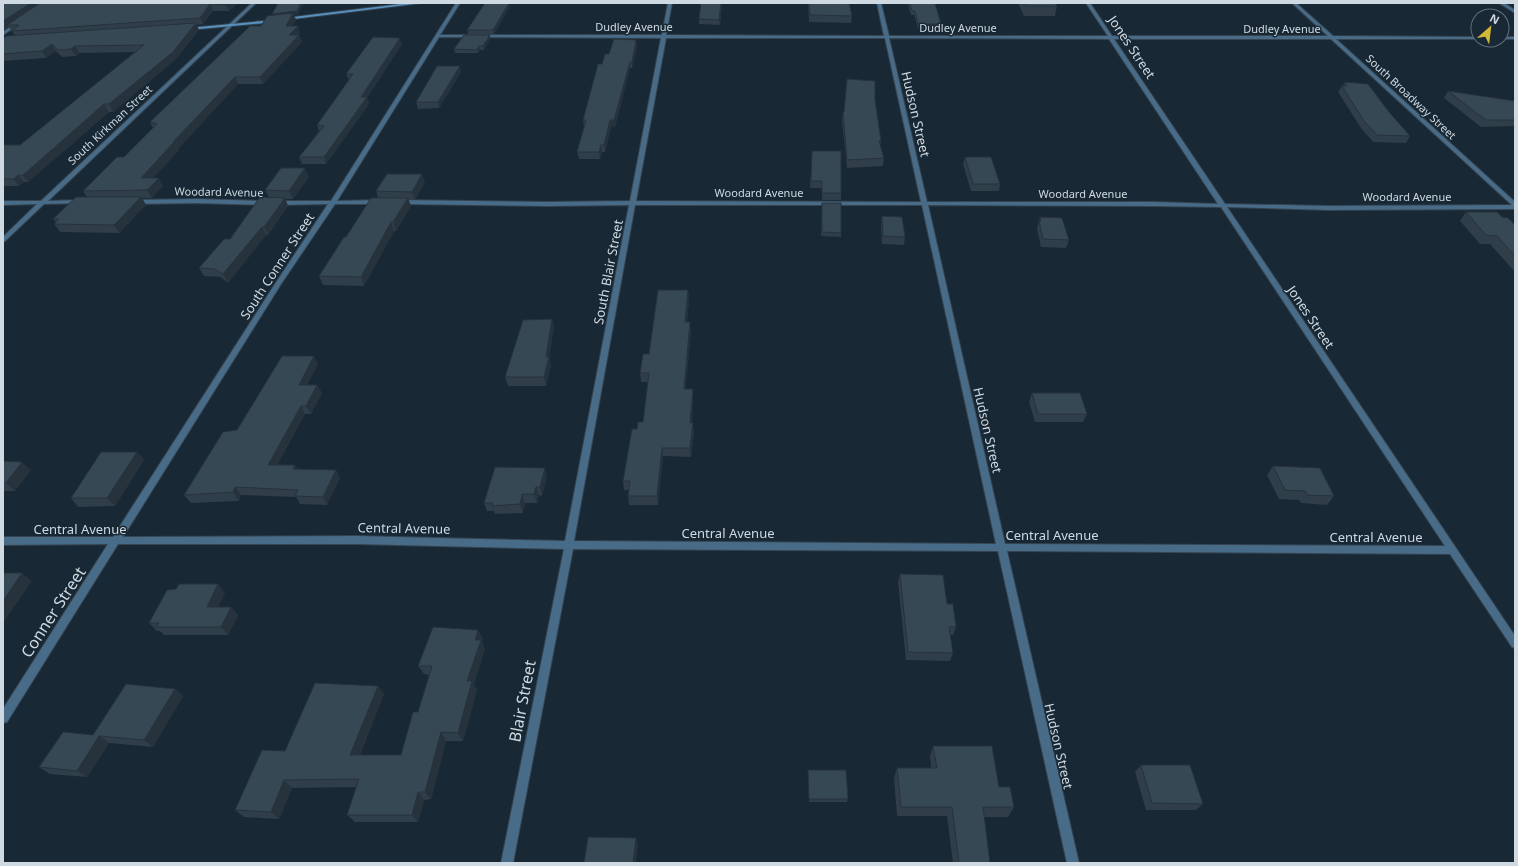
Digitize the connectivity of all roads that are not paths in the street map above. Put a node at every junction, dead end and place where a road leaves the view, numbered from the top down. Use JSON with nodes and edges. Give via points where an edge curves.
{"nodes":[{"id":1,"x":254,"y":3,"type":"edge"},
{"id":2,"x":420,"y":3,"type":"edge"},
{"id":3,"x":458,"y":3,"type":"edge"},
{"id":4,"x":670,"y":3,"type":"edge"},
{"id":5,"x":879,"y":3,"type":"edge"},
{"id":6,"x":1088,"y":3,"type":"edge"},
{"id":7,"x":1294,"y":3,"type":"edge"},
{"id":8,"x":1501,"y":3,"type":"edge"},
{"id":9,"x":1515,"y":12,"type":"edge"},
{"id":10,"x":23,"y":21,"type":"edge"},
{"id":11,"x":230,"y":25,"type":"junction"},
{"id":12,"x":183,"y":29,"type":"edge"},
{"id":13,"x":3,"y":34,"type":"edge"},
{"id":14,"x":438,"y":36,"type":"junction"},
{"id":15,"x":664,"y":36,"type":"junction"},
{"id":16,"x":886,"y":37,"type":"junction"},
{"id":17,"x":1111,"y":37,"type":"junction"},
{"id":18,"x":1332,"y":38,"type":"junction"},
{"id":19,"x":1470,"y":38,"type":"edge"},
{"id":20,"x":43,"y":202,"type":"junction"},
{"id":21,"x":87,"y":202,"type":"edge"},
{"id":22,"x":125,"y":202,"type":"edge"},
{"id":23,"x":333,"y":202,"type":"junction"},
{"id":24,"x":386,"y":202,"type":"edge"},
{"id":25,"x":394,"y":202,"type":"edge"},
{"id":26,"x":3,"y":203,"type":"edge"},
{"id":27,"x":633,"y":203,"type":"junction"},
{"id":28,"x":924,"y":204,"type":"junction"},
{"id":29,"x":1222,"y":204,"type":"junction"},
{"id":30,"x":1515,"y":206,"type":"edge"},
{"id":31,"x":3,"y":240,"type":"edge"},
{"id":32,"x":3,"y":541,"type":"edge"},
{"id":33,"x":116,"y":542,"type":"junction"},
{"id":34,"x":569,"y":545,"type":"junction"},
{"id":35,"x":1002,"y":548,"type":"junction"},
{"id":36,"x":1452,"y":550,"type":"junction"},
{"id":37,"x":1515,"y":644,"type":"edge"},
{"id":38,"x":3,"y":718,"type":"edge"},
{"id":39,"x":506,"y":863,"type":"edge"},
{"id":40,"x":1074,"y":863,"type":"edge"}],
"edges":[{"from":1,"to":11,"type":"street","name":"South Kirkman Street"},
{"from":2,"to":11,"type":"main road"},
{"from":3,"to":14,"type":"street","name":"South Conner Street"},
{"from":4,"to":15,"type":"street","name":"South Blair Street"},
{"from":5,"to":16,"type":"street","name":"Hudson Street"},
{"from":6,"to":17,"type":"street","name":"Jones Street"},
{"from":7,"to":18,"type":"street","name":"South Broadway Street"},
{"from":8,"to":9,"type":"street"},
{"from":10,"to":13,"type":"street"},
{"from":11,"to":12,"type":"main road"},
{"from":11,"to":20,"type":"street","name":"South Kirkman Street"},
{"from":14,"to":15,"type":"street","name":"Dudley Avenue"},
{"from":14,"to":23,"type":"street","name":"South Conner Street"},
{"from":15,"to":16,"type":"street","name":"Dudley Avenue"},
{"from":15,"to":27,"type":"street","name":"South Blair Street"},
{"from":16,"to":17,"type":"street","name":"Dudley Avenue"},
{"from":16,"to":28,"type":"street","name":"Hudson Street"},
{"from":17,"to":18,"type":"street","name":"Dudley Avenue"},
{"from":17,"to":29,"type":"street","name":"Jones Street"},
{"from":18,"to":19,"type":"street","name":"Dudley Avenue"},
{"from":18,"to":30,"type":"street","name":"South Broadway Street"},
{"from":20,"to":21,"type":"street"},
{"from":20,"to":26,"type":"street"},
{"from":20,"to":31,"type":"street","name":"South Kirkman Street"},
{"from":22,"to":23,"type":"street","name":"Woodard Avenue"},
{"from":23,"to":24,"type":"street","name":"Woodard Avenue"},
{"from":23,"to":33,"type":"street","name":"South Conner Street","via":[[278,284]]},
{"from":25,"to":27,"type":"street","name":"Woodard Avenue"},
{"from":27,"to":28,"type":"street","name":"Woodard Avenue"},
{"from":27,"to":34,"type":"street","name":"South Blair Street"},
{"from":28,"to":29,"type":"street","name":"Woodard Avenue"},
{"from":28,"to":35,"type":"street","name":"Hudson Street"},
{"from":29,"to":30,"type":"street","name":"Woodard Avenue","via":[[1329,208]]},
{"from":29,"to":36,"type":"street","name":"Jones Street"},
{"from":32,"to":33,"type":"street","name":"Central Avenue"},
{"from":33,"to":34,"type":"street","name":"Central Avenue","via":[[356,540]]},
{"from":33,"to":38,"type":"street","name":"Conner Street"},
{"from":34,"to":35,"type":"street","name":"Central Avenue"},
{"from":34,"to":39,"type":"street","name":"Blair Street"},
{"from":35,"to":36,"type":"street","name":"Central Avenue"},
{"from":35,"to":40,"type":"street","name":"Hudson Street"},
{"from":36,"to":37,"type":"street","name":"Jones Street"}]}
